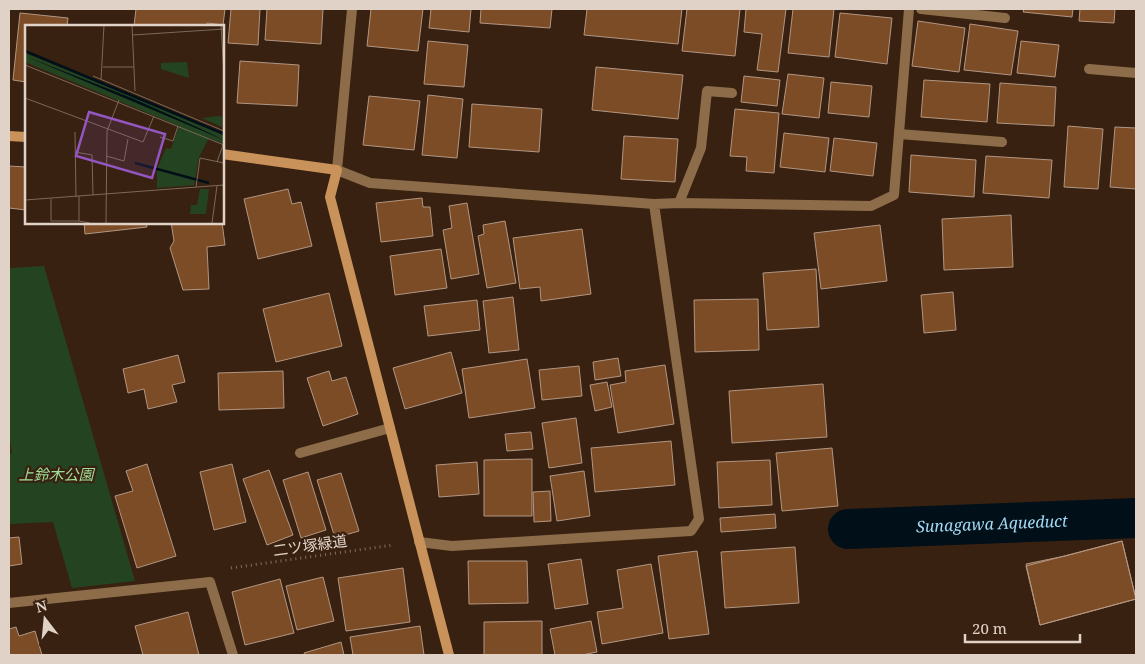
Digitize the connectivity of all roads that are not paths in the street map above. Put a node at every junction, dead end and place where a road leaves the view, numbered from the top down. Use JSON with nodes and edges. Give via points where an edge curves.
{"nodes":[{"id":1,"x":352,"y":9,"type":"edge"},
{"id":2,"x":909,"y":9,"type":"edge"},
{"id":3,"x":921,"y":9,"type":"edge"},
{"id":4,"x":1005,"y":18,"type":"dead end"},
{"id":5,"x":1090,"y":69,"type":"dead end"},
{"id":6,"x":1136,"y":73,"type":"edge"},
{"id":7,"x":732,"y":93,"type":"dead end"},
{"id":8,"x":899,"y":134,"type":"junction"},
{"id":9,"x":9,"y":136,"type":"edge"},
{"id":10,"x":25,"y":137,"type":"edge"},
{"id":11,"x":1002,"y":142,"type":"dead end"},
{"id":12,"x":224,"y":154,"type":"edge"},
{"id":13,"x":337,"y":170,"type":"junction"},
{"id":14,"x":679,"y":203,"type":"junction"},
{"id":15,"x":654,"y":204,"type":"junction"},
{"id":16,"x":390,"y":428,"type":"junction"},
{"id":17,"x":300,"y":453,"type":"dead end"},
{"id":18,"x":419,"y":542,"type":"junction"},
{"id":19,"x":9,"y":603,"type":"edge"},
{"id":20,"x":233,"y":655,"type":"edge"},
{"id":21,"x":449,"y":655,"type":"edge"}],
"edges":[{"from":1,"to":13,"type":"street"},
{"from":2,"to":8,"type":"street"},
{"from":3,"to":4,"type":"street"},
{"from":5,"to":6,"type":"street"},
{"from":7,"to":14,"type":"street","via":[[707,91],[702,148]]},
{"from":8,"to":11,"type":"street"},
{"from":8,"to":14,"type":"street","via":[[894,195],[871,206]]},
{"from":9,"to":10,"type":"street"},
{"from":12,"to":13,"type":"street"},
{"from":13,"to":15,"type":"street","via":[[370,182]]},
{"from":13,"to":16,"type":"street","via":[[330,197]]},
{"from":14,"to":15,"type":"street"},
{"from":15,"to":18,"type":"street","via":[[699,519],[691,532],[452,546]]},
{"from":16,"to":17,"type":"street"},
{"from":16,"to":18,"type":"street"},
{"from":18,"to":21,"type":"street"},
{"from":19,"to":20,"type":"street","via":[[210,582]]}]}
